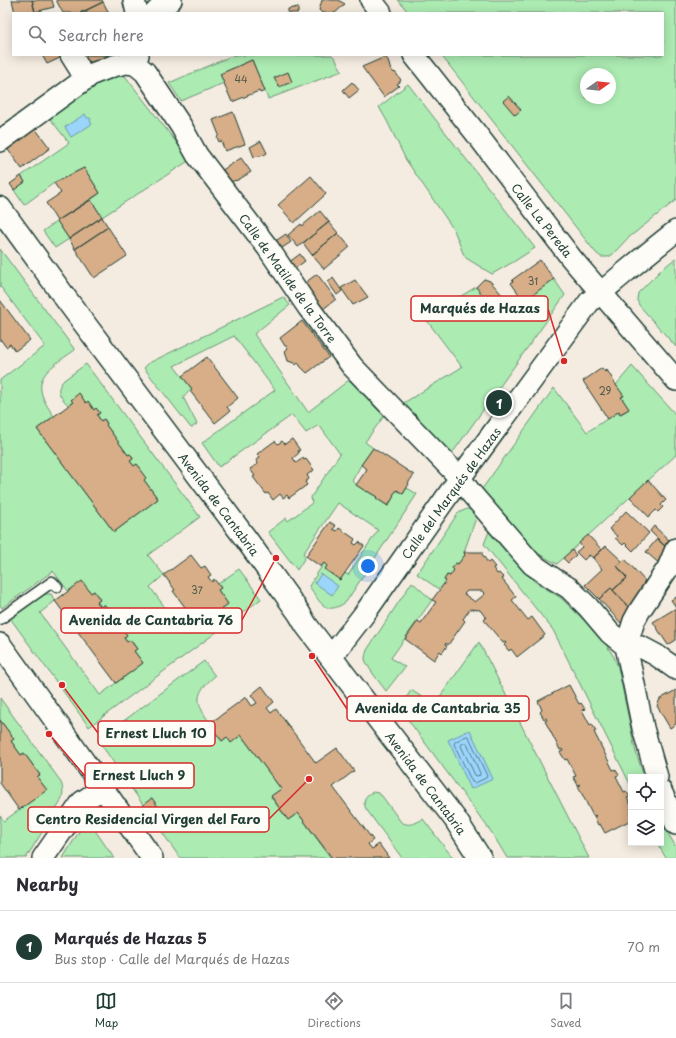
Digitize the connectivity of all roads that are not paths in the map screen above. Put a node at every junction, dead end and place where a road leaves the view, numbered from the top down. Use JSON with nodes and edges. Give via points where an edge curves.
{"nodes":[{"id":1,"x":134,"y":0,"type":"edge"},
{"id":2,"x":171,"y":0,"type":"edge"},
{"id":3,"x":371,"y":0,"type":"edge"},
{"id":4,"x":137,"y":12,"type":"edge"},
{"id":5,"x":156,"y":12,"type":"edge"},
{"id":6,"x":380,"y":12,"type":"edge"},
{"id":7,"x":72,"y":56,"type":"edge"},
{"id":8,"x":415,"y":56,"type":"edge"},
{"id":9,"x":137,"y":60,"type":"edge"},
{"id":10,"x":86,"y":79,"type":"junction"},
{"id":11,"x":0,"y":141,"type":"edge"},
{"id":12,"x":0,"y":208,"type":"edge"},
{"id":13,"x":676,"y":231,"type":"edge"},
{"id":14,"x":602,"y":293,"type":"junction"},
{"id":15,"x":676,"y":380,"type":"edge"},
{"id":16,"x":460,"y":478,"type":"junction"},
{"id":17,"x":676,"y":549,"type":"edge"},
{"id":18,"x":57,"y":587,"type":"dead end"},
{"id":19,"x":0,"y":619,"type":"edge"},
{"id":20,"x":0,"y":644,"type":"edge"},
{"id":21,"x":626,"y":646,"type":"junction"},
{"id":22,"x":331,"y":657,"type":"junction"},
{"id":23,"x":676,"y":669,"type":"edge"},
{"id":24,"x":655,"y":774,"type":"edge"},
{"id":25,"x":103,"y":788,"type":"junction"},
{"id":26,"x":664,"y":798,"type":"edge"},
{"id":27,"x":676,"y":824,"type":"edge"},
{"id":28,"x":43,"y":858,"type":"edge"},
{"id":29,"x":152,"y":858,"type":"edge"},
{"id":30,"x":480,"y":858,"type":"edge"}],
"edges":[{"from":1,"to":4,"type":"street"},
{"from":2,"to":5,"type":"street"},
{"from":3,"to":6,"type":"street"},
{"from":7,"to":10,"type":"street"},
{"from":8,"to":14,"type":"street","name":"Calle La Pereda","via":[[572,259]]},
{"from":9,"to":10,"type":"street","name":"Calle de Matilde de la Torre","via":[[113,66]]},
{"from":9,"to":16,"type":"street","name":"Calle de Matilde de la Torre","via":[[197,155],[268,248],[352,366]]},
{"from":10,"to":11,"type":"street"},
{"from":12,"to":22,"type":"main road","name":"Avenida de Cantabria"},
{"from":13,"to":14,"type":"street","name":"Calle del Marqués de Hazas"},
{"from":14,"to":15,"type":"street","name":"Calle La Pereda"},
{"from":14,"to":16,"type":"street","name":"Calle del Marqués de Hazas","via":[[590,302]]},
{"from":16,"to":21,"type":"street","name":"Calle de Matilde de la Torre","via":[[532,564],[569,588],[610,633]]},
{"from":16,"to":22,"type":"street","name":"Calle del Marqués de Hazas","via":[[366,612]]},
{"from":17,"to":21,"type":"street","via":[[668,568],[634,621]]},
{"from":18,"to":19,"type":"lane","via":[[52,582]]},
{"from":20,"to":25,"type":"street"},
{"from":21,"to":23,"type":"street","via":[[641,647],[656,654]]},
{"from":21,"to":24,"type":"street"},
{"from":22,"to":30,"type":"main road","name":"Avenida de Cantabria","via":[[455,819]]},
{"from":25,"to":28,"type":"street","via":[[82,802]]},
{"from":25,"to":29,"type":"street"},
{"from":26,"to":27,"type":"street"}]}
